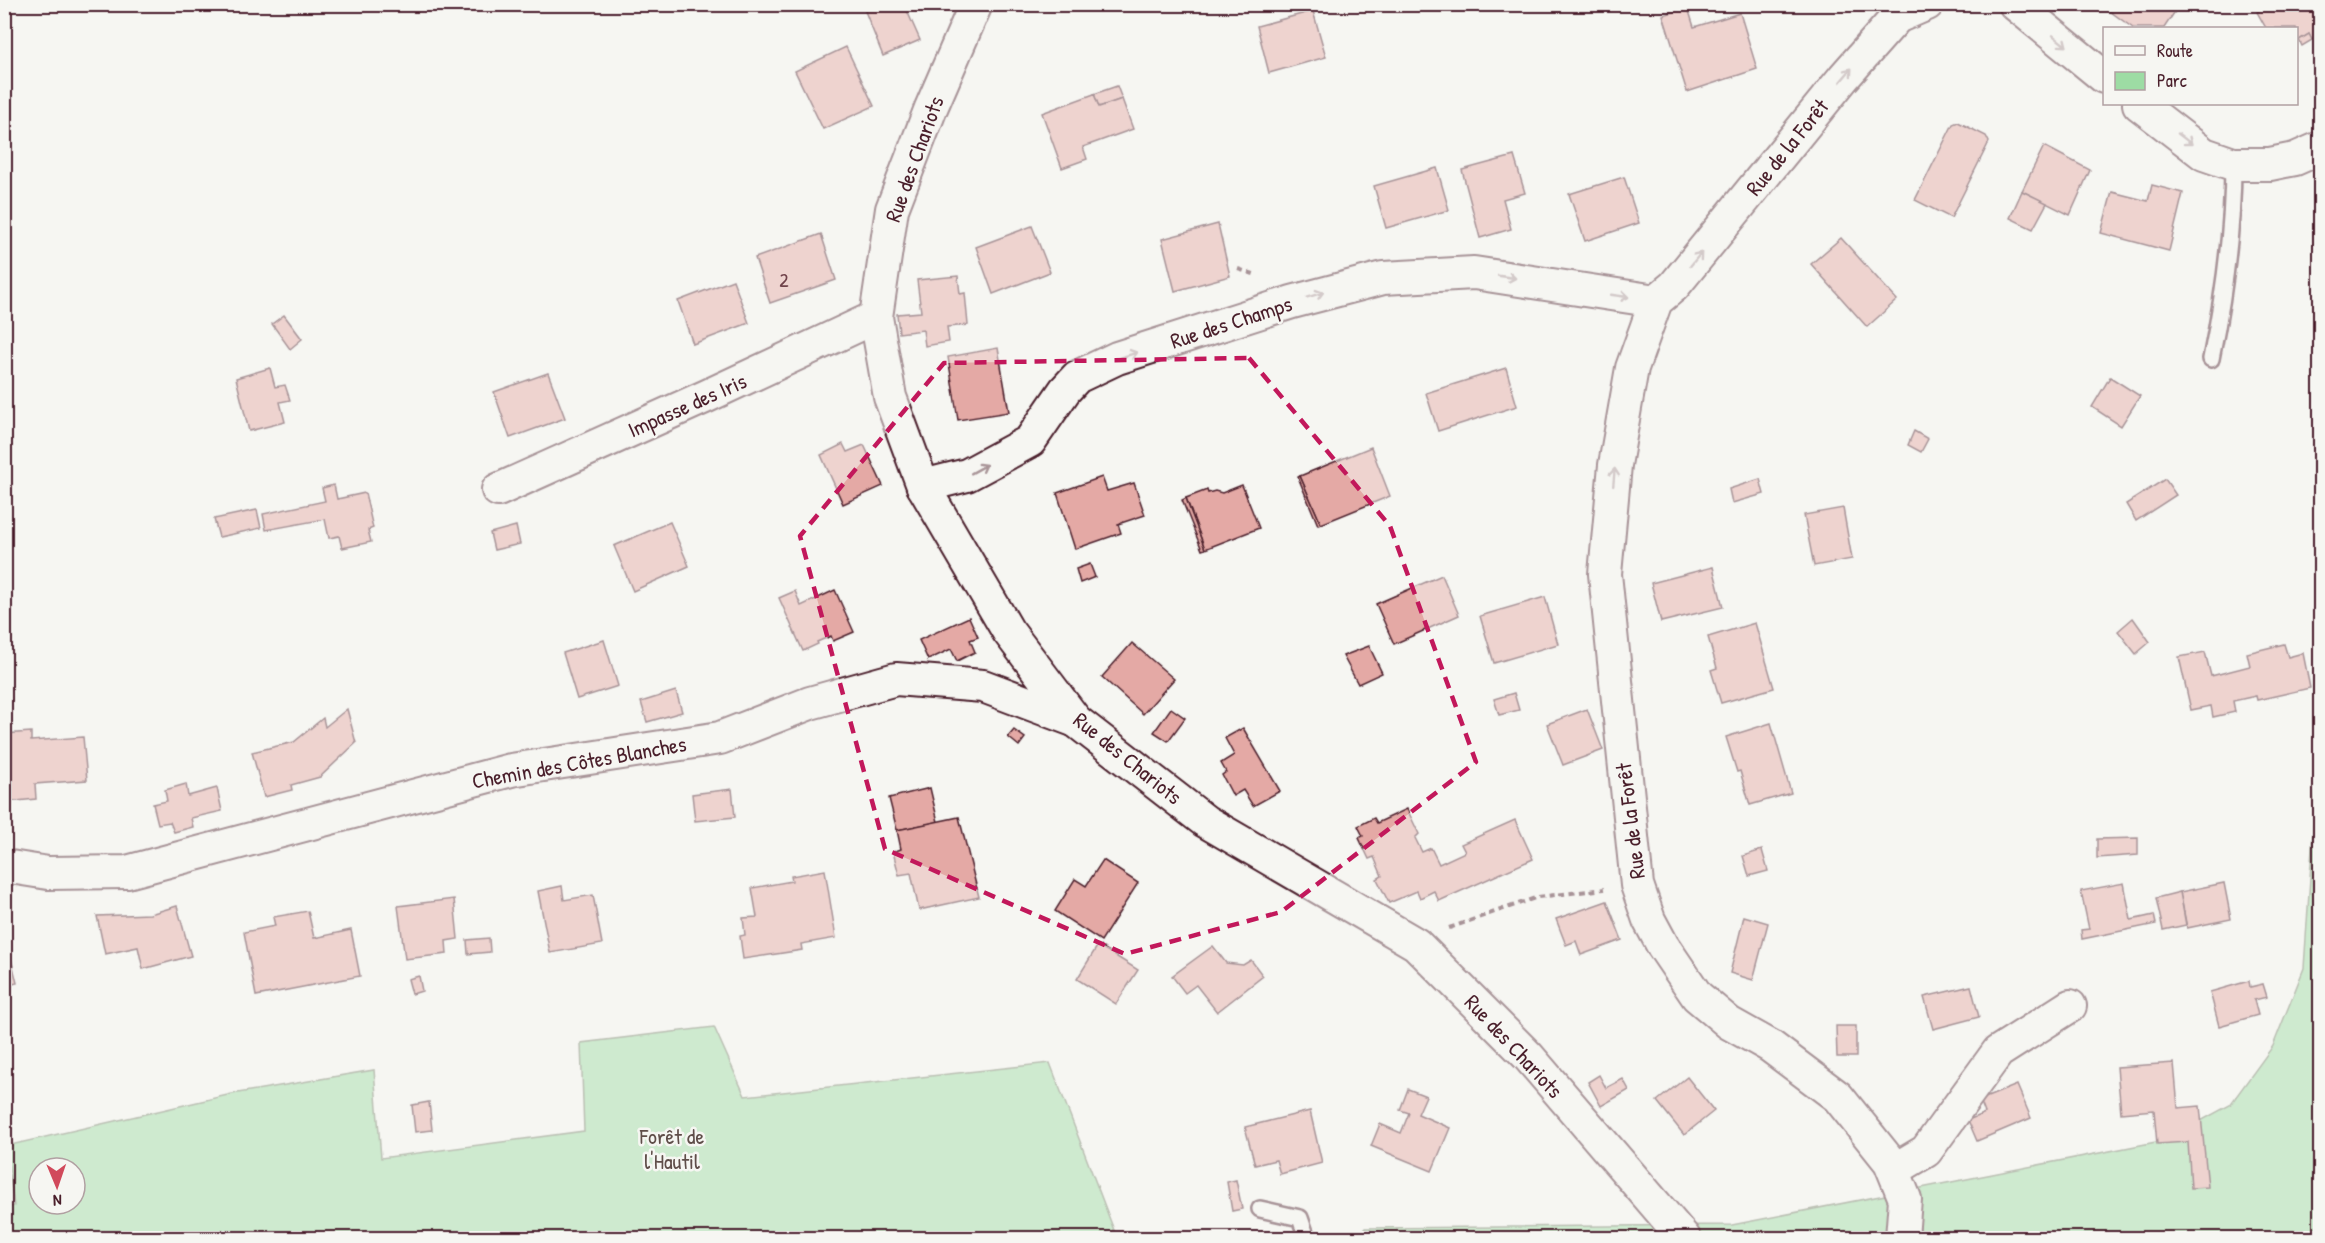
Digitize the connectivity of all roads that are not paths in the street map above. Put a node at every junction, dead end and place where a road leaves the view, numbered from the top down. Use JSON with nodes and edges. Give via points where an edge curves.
{"nodes":[{"id":1,"x":976,"y":4,"type":"edge"},
{"id":2,"x":1927,"y":4,"type":"edge"},
{"id":3,"x":2014,"y":4,"type":"edge"},
{"id":4,"x":2103,"y":76,"type":"edge"},
{"id":5,"x":2140,"y":105,"type":"edge"},
{"id":6,"x":2320,"y":148,"type":"edge"},
{"id":7,"x":2233,"y":164,"type":"junction"},
{"id":8,"x":1656,"y":301,"type":"junction"},
{"id":9,"x":876,"y":317,"type":"junction"},
{"id":10,"x":2211,"y":359,"type":"dead end"},
{"id":11,"x":923,"y":486,"type":"junction"},
{"id":12,"x":498,"y":490,"type":"dead end"},
{"id":13,"x":1076,"y":721,"type":"junction"},
{"id":14,"x":4,"y":866,"type":"edge"},
{"id":15,"x":2070,"y":1006,"type":"dead end"},
{"id":16,"x":1894,"y":1170,"type":"junction"},
{"id":17,"x":1260,"y":1209,"type":"dead end"},
{"id":18,"x":1307,"y":1239,"type":"edge"},
{"id":19,"x":1684,"y":1239,"type":"edge"},
{"id":20,"x":1902,"y":1239,"type":"edge"}],
"edges":[{"from":1,"to":9,"type":"street","name":"Rue des Chariots","via":[[892,209]]},
{"from":8,"to":2,"type":"street","name":"Rue de la Forêt","one_way":true,"via":[[1674,286],[1897,16]]},
{"from":3,"to":4,"type":"street","one_way":true},
{"from":5,"to":7,"type":"street","one_way":true,"via":[[2204,154]]},
{"from":6,"to":7,"type":"street","via":[[2270,164]]},
{"from":7,"to":10,"type":"lane","via":[[2223,301]]},
{"from":11,"to":8,"type":"street","name":"Rue des Champs","one_way":true,"via":[[967,475],[1030,441],[1065,390],[1091,370],[1117,358],[1340,288],[1383,278],[1474,273]]},
{"from":16,"to":8,"type":"street","name":"Rue de la Forêt","one_way":true,"via":[[1838,1097],[1696,996],[1649,920],[1637,885],[1605,574],[1615,465],[1632,368]]},
{"from":9,"to":11,"type":"street","name":"Rue des Chariots","via":[[890,397]]},
{"from":9,"to":12,"type":"street","name":"Impasse des Iris"},
{"from":11,"to":13,"type":"street","name":"Rue des Chariots","via":[[1008,631]]},
{"from":13,"to":14,"type":"street","name":"Chemin des Côtes Blanches","via":[[983,686],[896,679],[810,704],[720,738],[511,770],[126,872],[48,873]]},
{"from":13,"to":19,"type":"street","name":"Rue des Chariots","via":[[1205,821],[1416,944],[1528,1056]]},
{"from":15,"to":16,"type":"street","via":[[1998,1052],[1926,1151]]},
{"from":16,"to":20,"type":"street","name":"Rue de la Forêt","via":[[1905,1199]]},
{"from":17,"to":18,"type":"lane","via":[[1300,1218]]}]}
